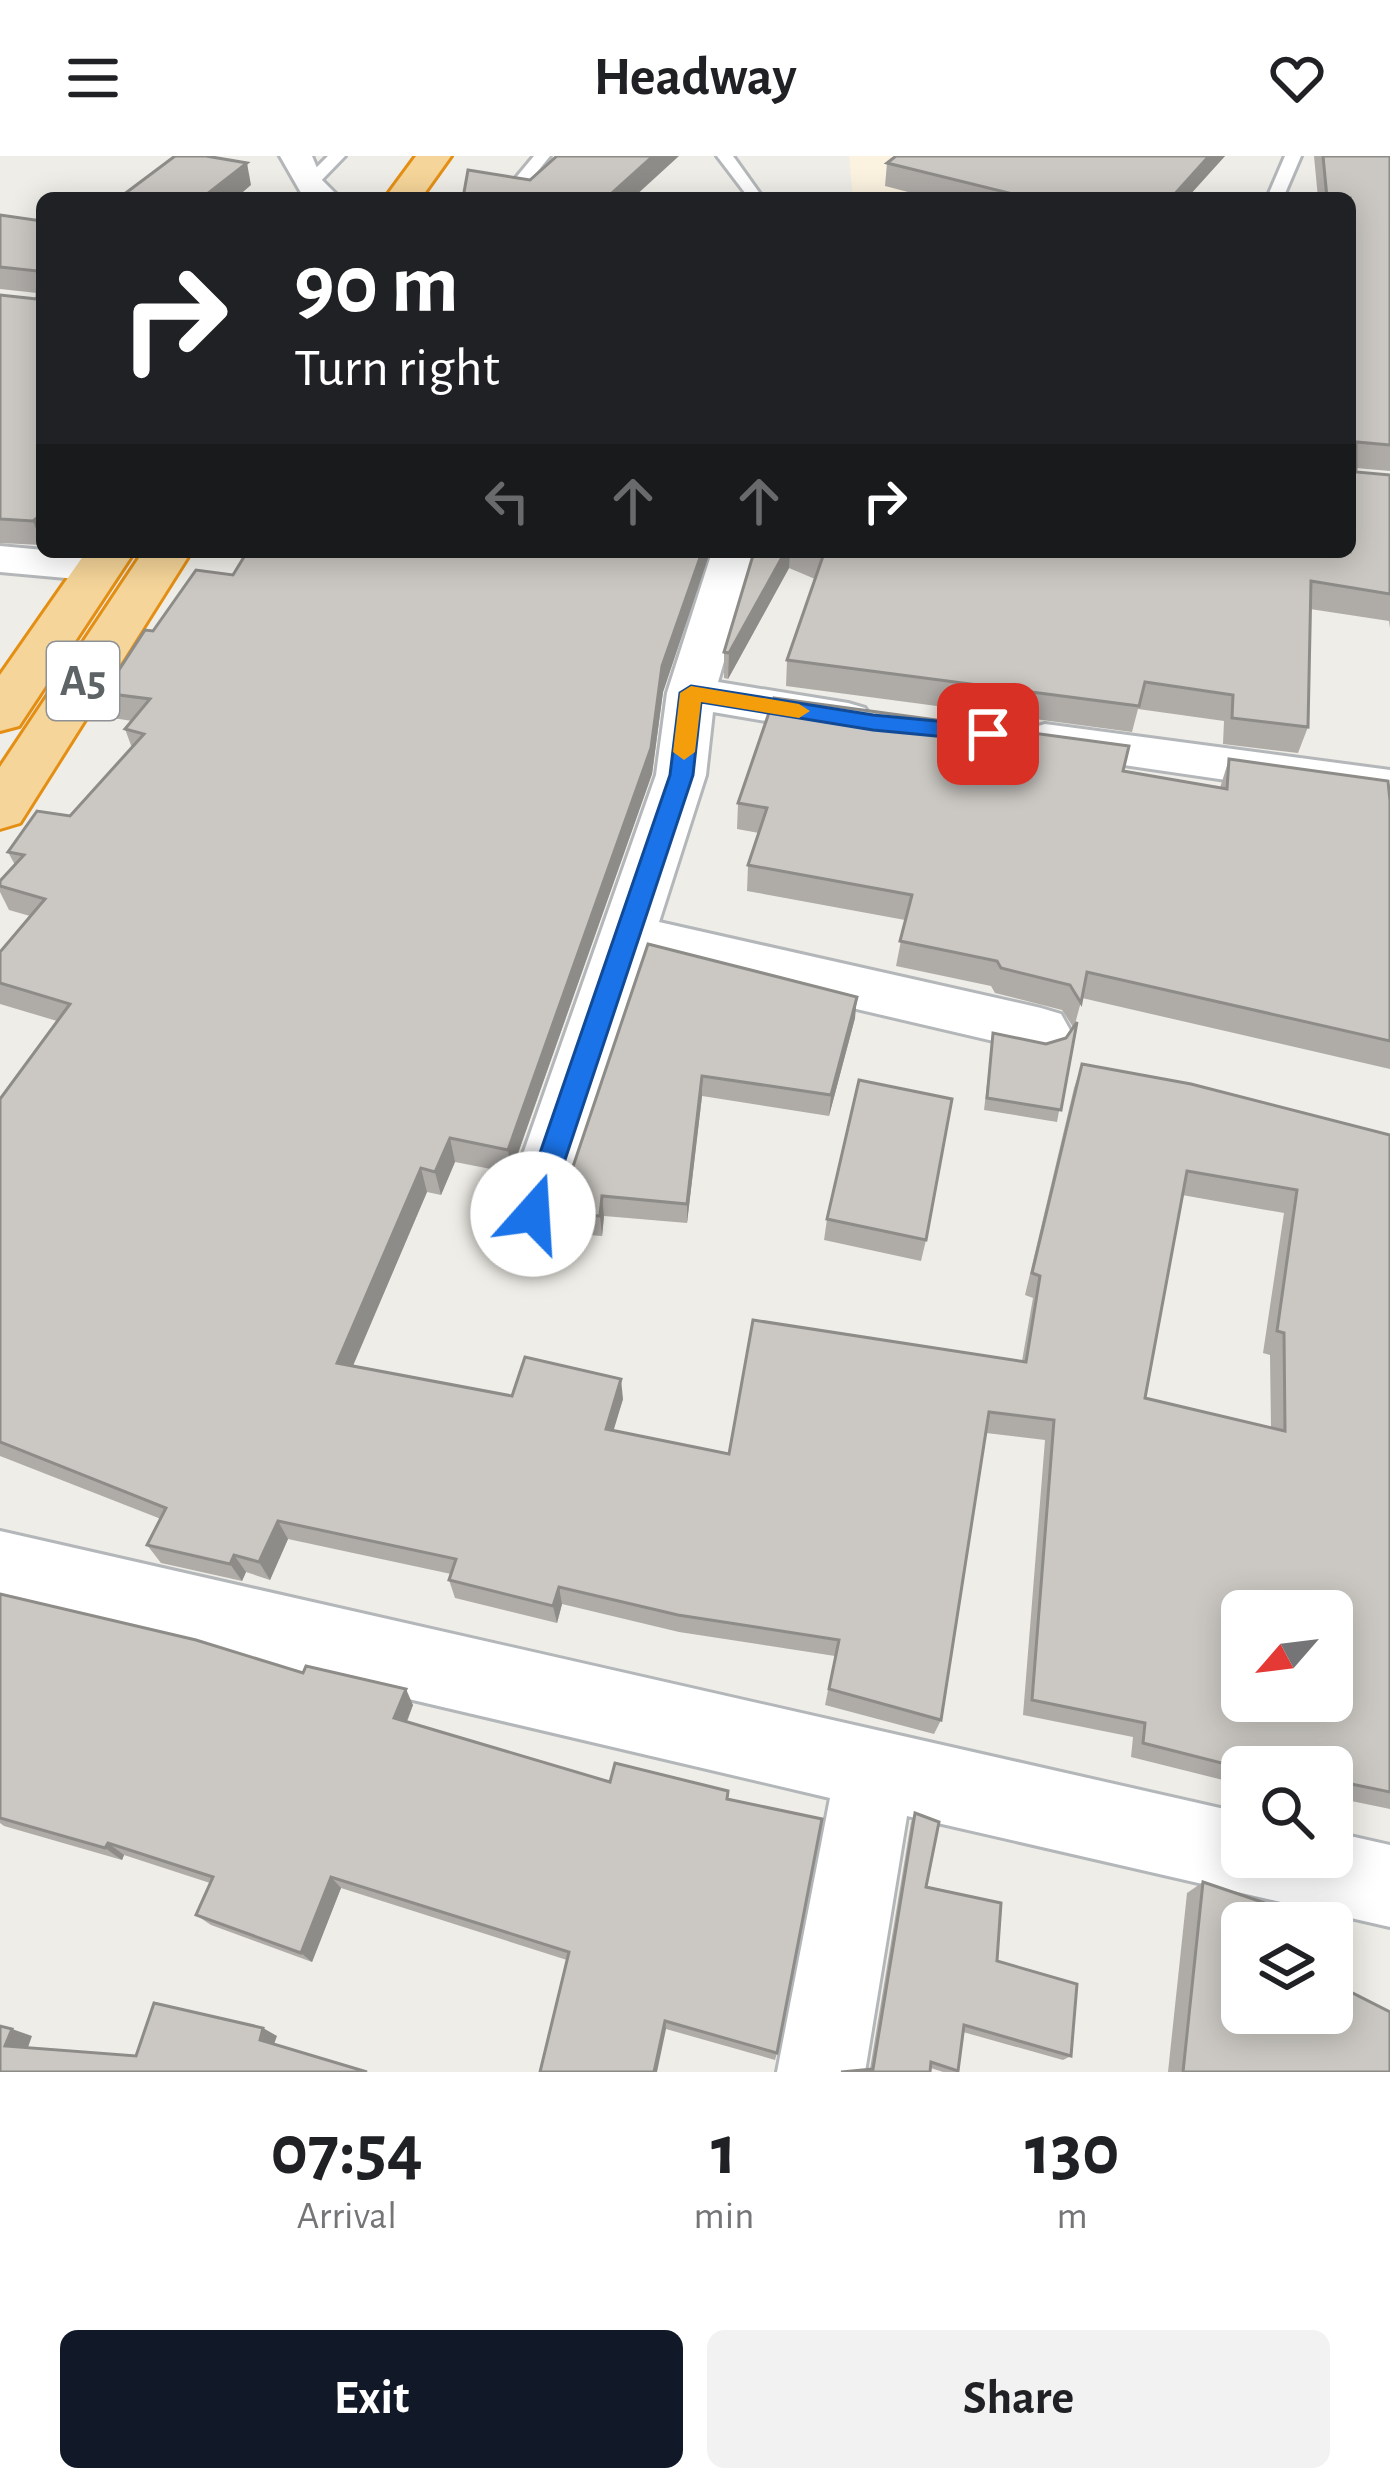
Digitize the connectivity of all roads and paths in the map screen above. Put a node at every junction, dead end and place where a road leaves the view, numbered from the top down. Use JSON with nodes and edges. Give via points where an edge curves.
{"nodes":[{"id":1,"x":337,"y":156,"type":"edge"},
{"id":2,"x":395,"y":156,"type":"edge"},
{"id":3,"x":434,"y":156,"type":"edge"},
{"id":4,"x":542,"y":156,"type":"edge"},
{"id":5,"x":725,"y":156,"type":"edge"},
{"id":6,"x":1293,"y":156,"type":"edge"},
{"id":7,"x":309,"y":180,"type":"edge"},
{"id":8,"x":368,"y":192,"type":"edge"},
{"id":9,"x":407,"y":192,"type":"edge"},
{"id":10,"x":512,"y":192,"type":"edge"},
{"id":11,"x":753,"y":192,"type":"edge"},
{"id":12,"x":1278,"y":192,"type":"edge"},
{"id":13,"x":163,"y":558,"type":"edge"},
{"id":14,"x":732,"y":558,"type":"edge"},
{"id":15,"x":0,"y":559,"type":"edge"},
{"id":16,"x":104,"y":560,"type":"edge"},
{"id":17,"x":691,"y":693,"type":"junction"},
{"id":18,"x":0,"y":715,"type":"edge"},
{"id":19,"x":895,"y":724,"type":"edge"},
{"id":20,"x":1005,"y":735,"type":"edge"},
{"id":21,"x":1390,"y":787,"type":"edge"},
{"id":22,"x":0,"y":810,"type":"edge"},
{"id":23,"x":631,"y":936,"type":"junction"},
{"id":24,"x":1041,"y":1030,"type":"dead end"},
{"id":25,"x":533,"y":1214,"type":"dead end"},
{"id":26,"x":0,"y":1567,"type":"edge"},
{"id":27,"x":875,"y":1769,"type":"junction"},
{"id":28,"x":1221,"y":1849,"type":"edge"},
{"id":29,"x":1353,"y":1878,"type":"edge"},
{"id":30,"x":1390,"y":1886,"type":"edge"},
{"id":31,"x":821,"y":2072,"type":"edge"}],
"edges":[{"from":1,"to":7,"type":"lane"},
{"from":2,"to":8,"type":"highway"},
{"from":3,"to":9,"type":"highway"},
{"from":4,"to":10,"type":"lane"},
{"from":5,"to":11,"type":"lane"},
{"from":6,"to":12,"type":"lane"},
{"from":13,"to":22,"type":"highway","number":"A5"},
{"from":14,"to":17,"type":"street"},
{"from":15,"to":16,"type":"street"},
{"from":16,"to":18,"type":"highway","number":"A5"},
{"from":17,"to":19,"type":"street"},
{"from":17,"to":23,"type":"street","via":[[681,775]]},
{"from":20,"to":21,"type":"street"},
{"from":23,"to":24,"type":"street"},
{"from":23,"to":25,"type":"street"},
{"from":26,"to":27,"type":"street"},
{"from":27,"to":28,"type":"street"},
{"from":27,"to":31,"type":"street"},
{"from":29,"to":30,"type":"street"}]}
